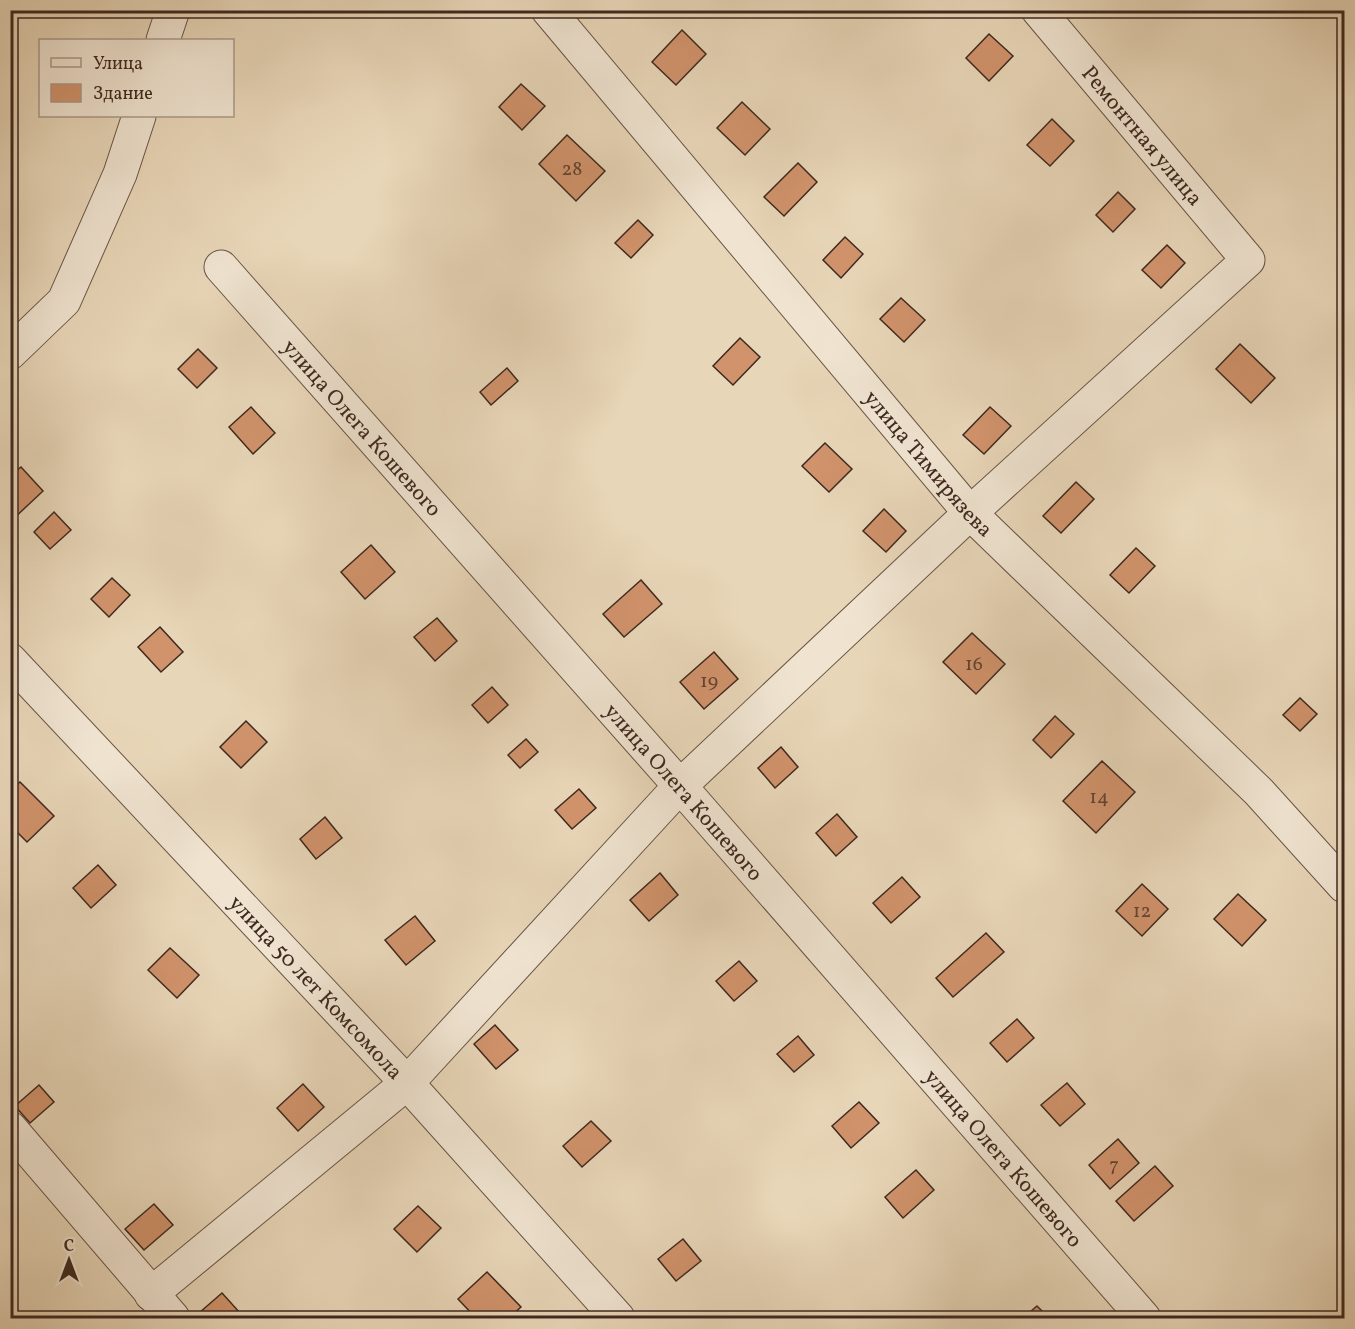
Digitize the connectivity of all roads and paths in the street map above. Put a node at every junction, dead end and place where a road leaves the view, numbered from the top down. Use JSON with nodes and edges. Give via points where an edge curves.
{"nodes":[{"id":1,"x":173,"y":10,"type":"edge"},
{"id":2,"x":548,"y":10,"type":"edge"},
{"id":3,"x":1038,"y":10,"type":"edge"},
{"id":4,"x":163,"y":39,"type":"edge"},
{"id":5,"x":139,"y":117,"type":"edge"},
{"id":6,"x":221,"y":267,"type":"dead end"},
{"id":7,"x":10,"y":354,"type":"edge"},
{"id":8,"x":970,"y":513,"type":"junction"},
{"id":9,"x":10,"y":660,"type":"edge"},
{"id":10,"x":680,"y":786,"type":"junction"},
{"id":11,"x":1344,"y":886,"type":"edge"},
{"id":12,"x":407,"y":1083,"type":"junction"},
{"id":13,"x":10,"y":1128,"type":"edge"},
{"id":14,"x":151,"y":1294,"type":"junction"},
{"id":15,"x":173,"y":1318,"type":"edge"},
{"id":16,"x":618,"y":1318,"type":"edge"},
{"id":17,"x":1144,"y":1318,"type":"edge"}],
"edges":[{"from":1,"to":4,"type":"street"},
{"from":2,"to":8,"type":"street","name":"улица Тимирязева"},
{"from":3,"to":8,"type":"street","name":"Ремонтная улица","via":[[1248,260]]},
{"from":5,"to":7,"type":"street","via":[[120,174],[64,301]]},
{"from":6,"to":10,"type":"street","name":"улица Олега Кошевого"},
{"from":8,"to":10,"type":"street"},
{"from":8,"to":11,"type":"street","name":"улица Тимирязева","via":[[1259,792]]},
{"from":9,"to":12,"type":"street","name":"улица 50 лет Комсомола"},
{"from":10,"to":12,"type":"street"},
{"from":10,"to":17,"type":"street","name":"улица Олега Кошевого"},
{"from":12,"to":14,"type":"street"},
{"from":12,"to":16,"type":"street","name":"улица 50 лет Комсомола"},
{"from":13,"to":14,"type":"street"},
{"from":14,"to":15,"type":"street"}]}
